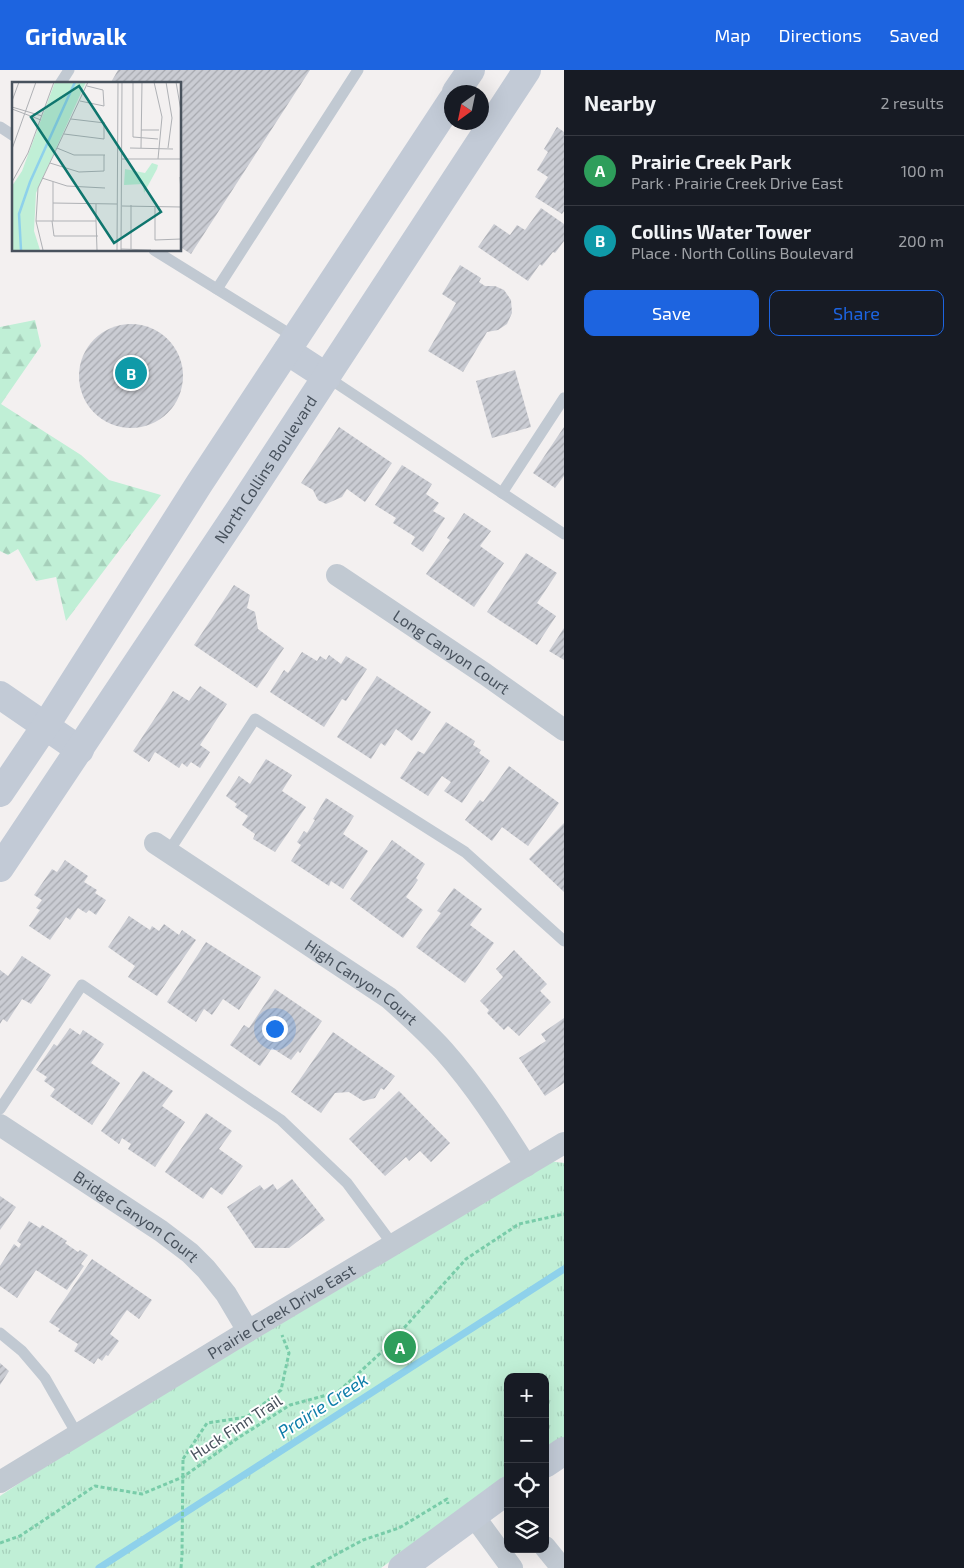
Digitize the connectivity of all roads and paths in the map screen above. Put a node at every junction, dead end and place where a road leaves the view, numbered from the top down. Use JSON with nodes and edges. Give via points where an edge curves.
{"nodes":[{"id":1,"x":69,"y":70,"type":"edge"},
{"id":2,"x":358,"y":70,"type":"edge"},
{"id":3,"x":471,"y":70,"type":"edge"},
{"id":4,"x":527,"y":70,"type":"edge"},
{"id":5,"x":61,"y":82,"type":"edge"},
{"id":6,"x":461,"y":85,"type":"edge"},
{"id":7,"x":444,"y":112,"type":"edge"},
{"id":8,"x":0,"y":127,"type":"edge"},
{"id":9,"x":12,"y":135,"type":"edge"},
{"id":10,"x":156,"y":251,"type":"edge"},
{"id":11,"x":217,"y":289,"type":"junction"},
{"id":12,"x":291,"y":345,"type":"junction"},
{"id":13,"x":327,"y":377,"type":"junction"},
{"id":14,"x":564,"y":398,"type":"edge"},
{"id":15,"x":502,"y":493,"type":"junction"},
{"id":16,"x":564,"y":534,"type":"edge"},
{"id":17,"x":337,"y":575,"type":"dead end"},
{"id":18,"x":0,"y":695,"type":"edge"},
{"id":19,"x":46,"y":726,"type":"junction"},
{"id":20,"x":564,"y":730,"type":"edge"},
{"id":21,"x":80,"y":750,"type":"junction"},
{"id":22,"x":0,"y":793,"type":"edge"},
{"id":23,"x":162,"y":847,"type":"joint"},
{"id":24,"x":0,"y":868,"type":"edge"},
{"id":25,"x":564,"y":941,"type":"edge"},
{"id":26,"x":0,"y":1109,"type":"edge"},
{"id":27,"x":0,"y":1125,"type":"edge"},
{"id":28,"x":564,"y":1143,"type":"edge"},
{"id":29,"x":526,"y":1166,"type":"junction"},
{"id":30,"x":564,"y":1214,"type":"edge"},
{"id":31,"x":393,"y":1245,"type":"junction"},
{"id":32,"x":275,"y":1315,"type":"junction"},
{"id":33,"x":248,"y":1331,"type":"junction"},
{"id":34,"x":0,"y":1333,"type":"edge"},
{"id":35,"x":77,"y":1434,"type":"junction"},
{"id":36,"x":564,"y":1451,"type":"edge"},
{"id":37,"x":546,"y":1463,"type":"edge"},
{"id":38,"x":183,"y":1477,"type":"junction"},
{"id":39,"x":0,"y":1482,"type":"edge"},
{"id":40,"x":504,"y":1495,"type":"edge"},
{"id":41,"x":463,"y":1523,"type":"junction"},
{"id":42,"x":0,"y":1543,"type":"edge"},
{"id":43,"x":549,"y":1551,"type":"edge"},
{"id":44,"x":181,"y":1568,"type":"edge"},
{"id":45,"x":311,"y":1568,"type":"edge"},
{"id":46,"x":402,"y":1568,"type":"edge"},
{"id":47,"x":512,"y":1568,"type":"edge"},
{"id":48,"x":562,"y":1568,"type":"edge"}],
"edges":[{"from":1,"to":5,"type":"lane"},
{"from":2,"to":11,"type":"lane"},
{"from":3,"to":6,"type":"main road"},
{"from":4,"to":13,"type":"main road","name":"North Collins Boulevard"},
{"from":7,"to":12,"type":"main road"},
{"from":8,"to":9,"type":"lane"},
{"from":10,"to":11,"type":"lane"},
{"from":11,"to":12,"type":"lane"},
{"from":12,"to":13,"type":"main road"},
{"from":12,"to":19,"type":"main road"},
{"from":13,"to":15,"type":"lane"},
{"from":13,"to":21,"type":"main road","name":"North Collins Boulevard"},
{"from":14,"to":15,"type":"lane"},
{"from":15,"to":16,"type":"lane"},
{"from":17,"to":20,"type":"street","name":"Long Canyon Court"},
{"from":18,"to":19,"type":"main road"},
{"from":19,"to":21,"type":"main road"},
{"from":19,"to":22,"type":"main road"},
{"from":21,"to":24,"type":"main road","name":"North Collins Boulevard"},
{"from":23,"to":25,"type":"lane","via":[[255,719],[465,852]]},
{"from":23,"to":29,"type":"street","name":"High Canyon Court","via":[[389,998],[416,1021],[465,1076]]},
{"from":26,"to":31,"type":"lane","via":[[82,985],[282,1120],[347,1183]]},
{"from":27,"to":33,"type":"street","name":"Bridge Canyon Court","via":[[190,1253],[226,1294]]},
{"from":28,"to":29,"type":"street","name":"Prairie Creek Drive East"},
{"from":29,"to":31,"type":"street","name":"Prairie Creek Drive East"},
{"from":30,"to":38,"type":"path","name":"Huck Finn Trail","via":[[519,1224],[466,1259],[386,1348],[338,1392],[290,1405]]},
{"from":31,"to":32,"type":"street","name":"Prairie Creek Drive East"},
{"from":32,"to":33,"type":"street","name":"Prairie Creek Drive East"},
{"from":32,"to":38,"type":"path","name":"Huck Finn Trail","bridge":true,"via":[[289,1353],[281,1390],[247,1417],[207,1423],[183,1459]]},
{"from":33,"to":35,"type":"street","name":"Prairie Creek Drive East"},
{"from":34,"to":35,"type":"lane","via":[[22,1351],[46,1378]]},
{"from":35,"to":39,"type":"street","name":"Prairie Creek Drive East"},
{"from":36,"to":37,"type":"main road"},
{"from":38,"to":42,"type":"path","name":"Huck Finn Trail","via":[[142,1494],[95,1486],[20,1536]]},
{"from":38,"to":44,"type":"path","name":"Huck Finn Trail","bridge":true},
{"from":40,"to":41,"type":"main road"},
{"from":41,"to":45,"type":"path","via":[[448,1499],[399,1528],[363,1540]]},
{"from":41,"to":46,"type":"main road"},
{"from":41,"to":47,"type":"street"},
{"from":43,"to":48,"type":"street"}]}
